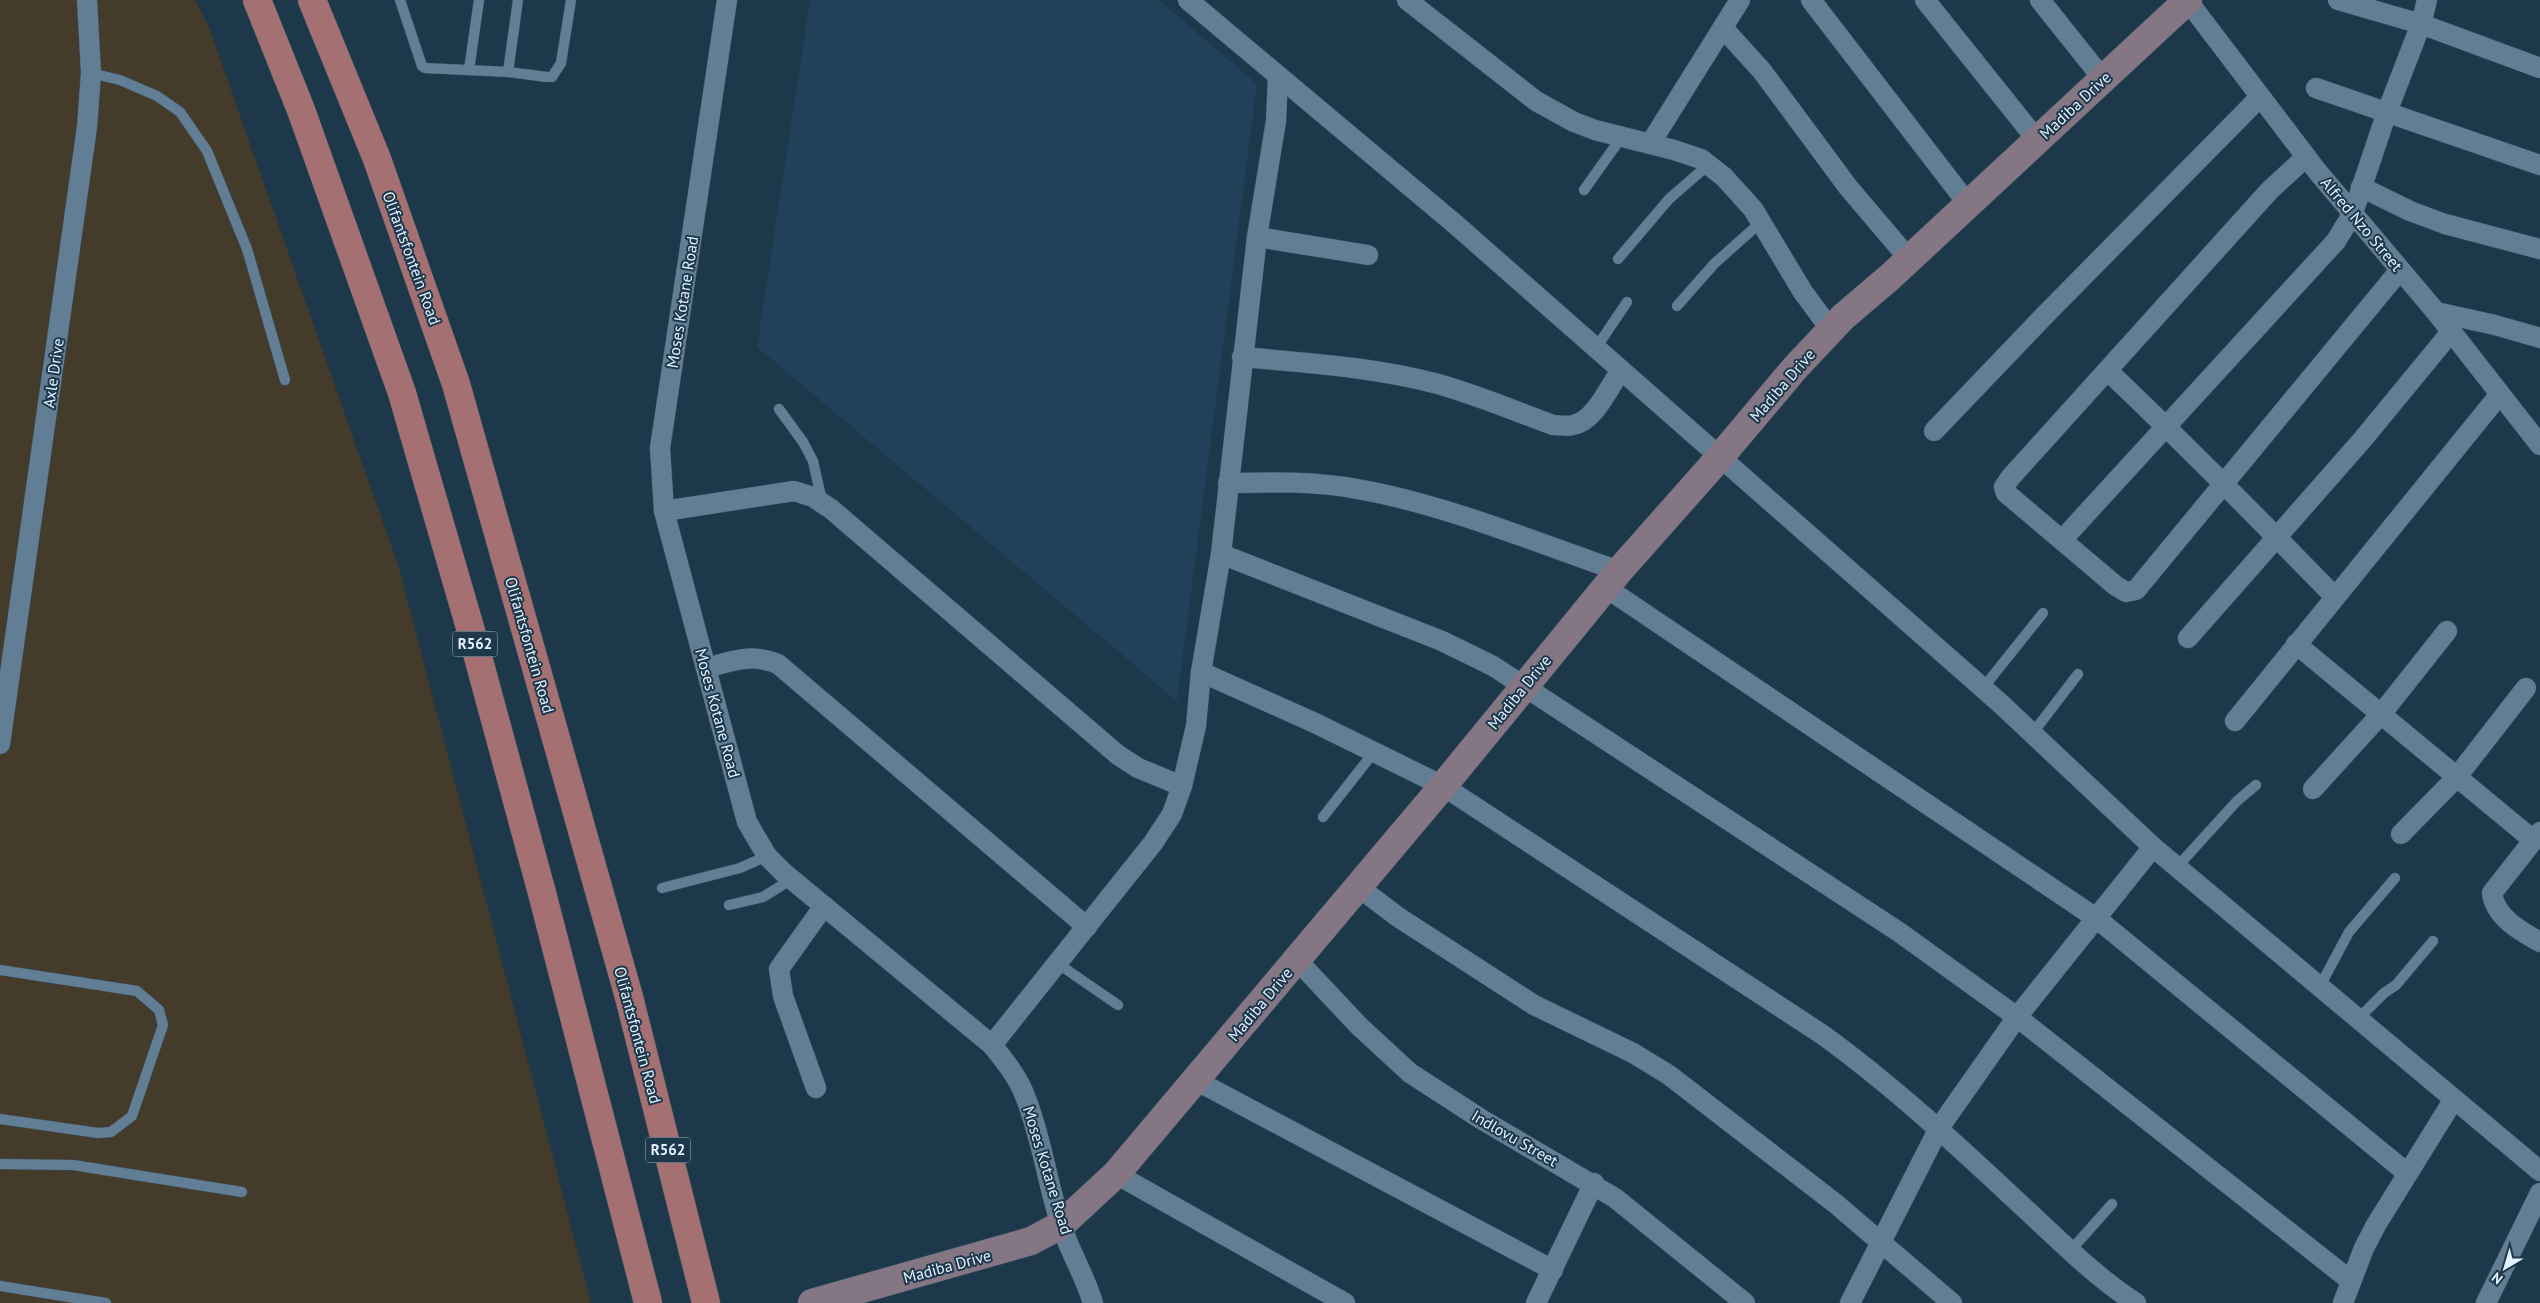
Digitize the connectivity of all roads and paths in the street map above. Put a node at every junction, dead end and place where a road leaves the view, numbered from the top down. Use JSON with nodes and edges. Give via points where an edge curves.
{"nodes":[{"id":1,"x":87,"y":0,"type":"edge"},
{"id":2,"x":257,"y":0,"type":"edge"},
{"id":3,"x":312,"y":0,"type":"edge"},
{"id":4,"x":400,"y":0,"type":"edge"},
{"id":5,"x":479,"y":0,"type":"edge"},
{"id":6,"x":518,"y":0,"type":"edge"},
{"id":7,"x":571,"y":0,"type":"edge"},
{"id":8,"x":727,"y":0,"type":"edge"},
{"id":9,"x":1188,"y":0,"type":"edge"},
{"id":10,"x":1407,"y":0,"type":"edge"},
{"id":11,"x":1740,"y":0,"type":"edge"},
{"id":12,"x":1811,"y":0,"type":"edge"},
{"id":13,"x":1925,"y":0,"type":"edge"},
{"id":14,"x":2040,"y":0,"type":"edge"},
{"id":15,"x":2187,"y":0,"type":"edge"},
{"id":16,"x":2338,"y":0,"type":"edge"},
{"id":17,"x":2427,"y":0,"type":"edge"},
{"id":18,"x":2421,"y":24,"type":"junction"},
{"id":19,"x":1722,"y":28,"type":"junction"},
{"id":20,"x":2540,"y":68,"type":"edge"},
{"id":21,"x":468,"y":70,"type":"junction"},
{"id":22,"x":508,"y":72,"type":"junction"},
{"id":23,"x":90,"y":73,"type":"junction"},
{"id":24,"x":1278,"y":76,"type":"junction"},
{"id":25,"x":2103,"y":79,"type":"junction"},
{"id":26,"x":2316,"y":88,"type":"dead end"},
{"id":27,"x":2260,"y":97,"type":"junction"},
{"id":28,"x":2387,"y":112,"type":"junction"},
{"id":29,"x":1621,"y":138,"type":"junction"},
{"id":30,"x":2037,"y":140,"type":"junction"},
{"id":31,"x":1650,"y":144,"type":"junction"},
{"id":32,"x":2306,"y":157,"type":"junction"},
{"id":33,"x":1708,"y":164,"type":"junction"},
{"id":34,"x":2540,"y":165,"type":"edge"},
{"id":35,"x":2361,"y":187,"type":"junction"},
{"id":36,"x":1584,"y":190,"type":"dead end"},
{"id":37,"x":1968,"y":204,"type":"junction"},
{"id":38,"x":2353,"y":214,"type":"junction"},
{"id":39,"x":1761,"y":222,"type":"junction"},
{"id":40,"x":1257,"y":237,"type":"junction"},
{"id":41,"x":2540,"y":249,"type":"edge"},
{"id":42,"x":1368,"y":255,"type":"dead end"},
{"id":43,"x":1618,"y":259,"type":"dead end"},
{"id":44,"x":1909,"y":259,"type":"junction"},
{"id":45,"x":2400,"y":270,"type":"junction"},
{"id":46,"x":1628,"y":302,"type":"dead end"},
{"id":47,"x":1677,"y":306,"type":"dead end"},
{"id":48,"x":2436,"y":312,"type":"junction"},
{"id":49,"x":1831,"y":330,"type":"junction"},
{"id":50,"x":2451,"y":332,"type":"junction"},
{"id":51,"x":2540,"y":338,"type":"edge"},
{"id":52,"x":1596,"y":348,"type":"junction"},
{"id":53,"x":1242,"y":357,"type":"junction"},
{"id":54,"x":1620,"y":370,"type":"junction"},
{"id":55,"x":2108,"y":371,"type":"junction"},
{"id":56,"x":285,"y":380,"type":"dead end"},
{"id":57,"x":2500,"y":394,"type":"junction"},
{"id":58,"x":779,"y":409,"type":"dead end"},
{"id":59,"x":2165,"y":425,"type":"junction"},
{"id":60,"x":1934,"y":431,"type":"dead end"},
{"id":61,"x":2540,"y":445,"type":"edge"},
{"id":62,"x":1720,"y":457,"type":"junction"},
{"id":63,"x":1228,"y":483,"type":"junction"},
{"id":64,"x":2225,"y":484,"type":"junction"},
{"id":65,"x":822,"y":502,"type":"junction"},
{"id":66,"x":664,"y":512,"type":"junction"},
{"id":67,"x":2277,"y":539,"type":"junction"},
{"id":68,"x":2062,"y":540,"type":"junction"},
{"id":69,"x":1221,"y":554,"type":"junction"},
{"id":70,"x":1612,"y":579,"type":"junction"},
{"id":71,"x":2334,"y":596,"type":"junction"},
{"id":72,"x":2043,"y":613,"type":"dead end"},
{"id":73,"x":2448,"y":631,"type":"dead end"},
{"id":74,"x":2188,"y":638,"type":"dead end"},
{"id":75,"x":2296,"y":644,"type":"junction"},
{"id":76,"x":706,"y":668,"type":"junction"},
{"id":77,"x":1201,"y":672,"type":"junction"},
{"id":78,"x":2078,"y":674,"type":"dead end"},
{"id":79,"x":1523,"y":686,"type":"junction"},
{"id":80,"x":1983,"y":688,"type":"junction"},
{"id":81,"x":2526,"y":688,"type":"dead end"},
{"id":82,"x":2382,"y":713,"type":"junction"},
{"id":83,"x":2235,"y":721,"type":"dead end"},
{"id":84,"x":2032,"y":734,"type":"junction"},
{"id":85,"x":0,"y":744,"type":"edge"},
{"id":86,"x":1374,"y":752,"type":"junction"},
{"id":87,"x":2456,"y":778,"type":"junction"},
{"id":88,"x":2256,"y":785,"type":"dead end"},
{"id":89,"x":1182,"y":786,"type":"junction"},
{"id":90,"x":1443,"y":786,"type":"junction"},
{"id":91,"x":2313,"y":789,"type":"dead end"},
{"id":92,"x":1323,"y":817,"type":"dead end"},
{"id":93,"x":2401,"y":834,"type":"dead end"},
{"id":94,"x":2535,"y":844,"type":"edge"},
{"id":95,"x":2153,"y":847,"type":"junction"},
{"id":96,"x":767,"y":856,"type":"junction"},
{"id":97,"x":2177,"y":867,"type":"junction"},
{"id":98,"x":2395,"y":878,"type":"dead end"},
{"id":99,"x":792,"y":879,"type":"junction"},
{"id":100,"x":1357,"y":886,"type":"junction"},
{"id":101,"x":662,"y":888,"type":"dead end"},
{"id":102,"x":729,"y":905,"type":"dead end"},
{"id":103,"x":824,"y":906,"type":"junction"},
{"id":104,"x":2096,"y":918,"type":"junction"},
{"id":105,"x":1087,"y":927,"type":"junction"},
{"id":106,"x":2433,"y":941,"type":"dead end"},
{"id":107,"x":2540,"y":942,"type":"edge"},
{"id":108,"x":1297,"y":960,"type":"junction"},
{"id":109,"x":1057,"y":963,"type":"junction"},
{"id":110,"x":0,"y":970,"type":"edge"},
{"id":111,"x":2320,"y":986,"type":"junction"},
{"id":112,"x":1118,"y":1005,"type":"dead end"},
{"id":113,"x":2017,"y":1017,"type":"junction"},
{"id":114,"x":2358,"y":1019,"type":"junction"},
{"id":115,"x":992,"y":1045,"type":"junction"},
{"id":116,"x":1197,"y":1080,"type":"junction"},
{"id":117,"x":816,"y":1088,"type":"dead end"},
{"id":118,"x":2454,"y":1099,"type":"junction"},
{"id":119,"x":0,"y":1119,"type":"edge"},
{"id":120,"x":1939,"y":1128,"type":"junction"},
{"id":121,"x":0,"y":1164,"type":"edge"},
{"id":122,"x":2540,"y":1170,"type":"edge"},
{"id":123,"x":2407,"y":1173,"type":"junction"},
{"id":124,"x":1116,"y":1174,"type":"junction"},
{"id":125,"x":1594,"y":1183,"type":"junction"},
{"id":126,"x":242,"y":1192,"type":"dead end"},
{"id":127,"x":2540,"y":1193,"type":"edge"},
{"id":128,"x":2112,"y":1204,"type":"dead end"},
{"id":129,"x":1062,"y":1225,"type":"junction"},
{"id":130,"x":1881,"y":1244,"type":"junction"},
{"id":131,"x":2071,"y":1250,"type":"junction"},
{"id":132,"x":1553,"y":1270,"type":"junction"},
{"id":133,"x":2351,"y":1281,"type":"junction"},
{"id":134,"x":0,"y":1286,"type":"edge"},
{"id":135,"x":106,"y":1303,"type":"edge"},
{"id":136,"x":648,"y":1303,"type":"edge"},
{"id":137,"x":706,"y":1303,"type":"edge"},
{"id":138,"x":812,"y":1303,"type":"edge"},
{"id":139,"x":1093,"y":1303,"type":"edge"},
{"id":140,"x":1345,"y":1303,"type":"edge"},
{"id":141,"x":1536,"y":1303,"type":"edge"},
{"id":142,"x":1745,"y":1303,"type":"edge"},
{"id":143,"x":1850,"y":1303,"type":"edge"},
{"id":144,"x":1952,"y":1303,"type":"edge"},
{"id":145,"x":2136,"y":1303,"type":"edge"},
{"id":146,"x":2343,"y":1303,"type":"edge"},
{"id":147,"x":2486,"y":1303,"type":"edge"}],
"edges":[{"from":1,"to":23,"type":"street","name":"Axle Drive"},
{"from":2,"to":136,"type":"main road","number":"R562","via":[[301,110],[402,393],[479,659]]},
{"from":3,"to":137,"type":"main road","name":"Olifantsfontein Road","number":"R562","via":[[380,168],[456,384],[629,998]]},
{"from":4,"to":21,"type":"lane","via":[[422,66]]},
{"from":5,"to":21,"type":"lane"},
{"from":6,"to":22,"type":"lane"},
{"from":7,"to":22,"type":"lane","via":[[557,72],[552,77]]},
{"from":8,"to":66,"type":"street","name":"Moses Kotane Road","via":[[660,448]]},
{"from":9,"to":24,"type":"street"},
{"from":10,"to":29,"type":"street","via":[[1536,101],[1574,122]]},
{"from":11,"to":19,"type":"street"},
{"from":12,"to":37,"type":"street"},
{"from":13,"to":30,"type":"street"},
{"from":14,"to":25,"type":"street"},
{"from":15,"to":25,"type":"street","name":"Madiba Drive"},
{"from":15,"to":27,"type":"street","name":"Alfred Nzo Street"},
{"from":16,"to":18,"type":"street"},
{"from":17,"to":18,"type":"street"},
{"from":18,"to":20,"type":"street"},
{"from":18,"to":28,"type":"street"},
{"from":19,"to":31,"type":"street"},
{"from":19,"to":44,"type":"street","via":[[1762,71],[1848,187]]},
{"from":21,"to":22,"type":"lane"},
{"from":23,"to":56,"type":"lane","via":[[120,80],[157,96],[180,112],[206,151],[247,248]]},
{"from":23,"to":85,"type":"street","name":"Axle Drive","via":[[87,127]]},
{"from":24,"to":40,"type":"street","via":[[1276,121]]},
{"from":24,"to":52,"type":"street","via":[[1456,224]]},
{"from":25,"to":30,"type":"street","name":"Madiba Drive"},
{"from":26,"to":28,"type":"street"},
{"from":27,"to":32,"type":"street","name":"Alfred Nzo Street"},
{"from":27,"to":60,"type":"street"},
{"from":28,"to":34,"type":"street"},
{"from":28,"to":35,"type":"street"},
{"from":29,"to":31,"type":"street"},
{"from":29,"to":36,"type":"lane"},
{"from":30,"to":37,"type":"street","name":"Madiba Drive"},
{"from":31,"to":33,"type":"street"},
{"from":32,"to":38,"type":"street","name":"Alfred Nzo Street"},
{"from":32,"to":55,"type":"street","via":[[2270,190]]},
{"from":33,"to":39,"type":"street","via":[[1740,193]]},
{"from":33,"to":43,"type":"lane","via":[[1669,199]]},
{"from":35,"to":38,"type":"street"},
{"from":35,"to":41,"type":"street","via":[[2445,224]]},
{"from":37,"to":44,"type":"street","name":"Madiba Drive"},
{"from":38,"to":45,"type":"street","name":"Alfred Nzo Street"},
{"from":38,"to":59,"type":"street","via":[[2319,260]]},
{"from":39,"to":47,"type":"lane","via":[[1714,264]]},
{"from":39,"to":49,"type":"street","via":[[1803,292]]},
{"from":40,"to":42,"type":"street"},
{"from":40,"to":53,"type":"street"},
{"from":44,"to":49,"type":"street","name":"Madiba Drive"},
{"from":45,"to":48,"type":"street","name":"Alfred Nzo Street"},
{"from":45,"to":64,"type":"street"},
{"from":46,"to":52,"type":"lane"},
{"from":48,"to":50,"type":"street","name":"Alfred Nzo Street"},
{"from":48,"to":51,"type":"street"},
{"from":49,"to":62,"type":"street","name":"Madiba Drive"},
{"from":50,"to":57,"type":"street","name":"Alfred Nzo Street"},
{"from":50,"to":67,"type":"street"},
{"from":52,"to":54,"type":"street"},
{"from":53,"to":54,"type":"street","via":[[1334,365],[1403,376],[1457,390],[1553,425],[1572,426],[1593,412]]},
{"from":53,"to":63,"type":"street"},
{"from":54,"to":62,"type":"street"},
{"from":55,"to":59,"type":"street"},
{"from":55,"to":68,"type":"street","via":[[2004,487],[2006,493]]},
{"from":57,"to":61,"type":"street","name":"Alfred Nzo Street"},
{"from":57,"to":71,"type":"street"},
{"from":58,"to":65,"type":"lane","via":[[813,461]]},
{"from":59,"to":64,"type":"street"},
{"from":59,"to":68,"type":"street"},
{"from":62,"to":70,"type":"street","name":"Madiba Drive"},
{"from":62,"to":80,"type":"street"},
{"from":63,"to":69,"type":"street"},
{"from":63,"to":70,"type":"street","via":[[1289,482],[1358,489],[1434,508]]},
{"from":64,"to":67,"type":"street"},
{"from":64,"to":68,"type":"street","via":[[2136,590],[2126,592],[2116,586]]},
{"from":65,"to":66,"type":"street","via":[[794,491]]},
{"from":65,"to":89,"type":"street","via":[[1118,755],[1138,768]]},
{"from":66,"to":76,"type":"street","name":"Moses Kotane Road"},
{"from":67,"to":71,"type":"street"},
{"from":67,"to":74,"type":"street"},
{"from":69,"to":77,"type":"street"},
{"from":69,"to":79,"type":"street","via":[[1442,641],[1493,666]]},
{"from":70,"to":79,"type":"street","name":"Madiba Drive"},
{"from":70,"to":104,"type":"street"},
{"from":71,"to":75,"type":"street"},
{"from":72,"to":80,"type":"lane"},
{"from":73,"to":82,"type":"street"},
{"from":75,"to":82,"type":"street"},
{"from":75,"to":83,"type":"street"},
{"from":76,"to":96,"type":"street","name":"Moses Kotane Road","via":[[748,822]]},
{"from":76,"to":105,"type":"street","via":[[745,658],[763,658],[778,664]]},
{"from":77,"to":86,"type":"street"},
{"from":77,"to":89,"type":"street","via":[[1196,726]]},
{"from":78,"to":84,"type":"lane"},
{"from":79,"to":90,"type":"street","name":"Madiba Drive"},
{"from":79,"to":113,"type":"street","via":[[1825,882]]},
{"from":80,"to":84,"type":"street"},
{"from":81,"to":87,"type":"street"},
{"from":82,"to":87,"type":"street"},
{"from":82,"to":91,"type":"street"},
{"from":84,"to":95,"type":"street"},
{"from":86,"to":90,"type":"street"},
{"from":86,"to":92,"type":"lane"},
{"from":87,"to":93,"type":"street"},
{"from":87,"to":94,"type":"street"},
{"from":88,"to":97,"type":"lane","via":[[2237,801]]},
{"from":89,"to":105,"type":"street","via":[[1172,814],[1153,843]]},
{"from":90,"to":100,"type":"street","name":"Madiba Drive"},
{"from":90,"to":120,"type":"street","via":[[1823,1035],[1856,1058]]},
{"from":94,"to":107,"type":"street","via":[[2492,893],[2498,911]]},
{"from":95,"to":97,"type":"street"},
{"from":95,"to":104,"type":"street"},
{"from":96,"to":99,"type":"street","name":"Moses Kotane Road"},
{"from":96,"to":101,"type":"lane","via":[[740,868]]},
{"from":97,"to":111,"type":"street"},
{"from":98,"to":111,"type":"lane","via":[[2349,932]]},
{"from":99,"to":102,"type":"lane","via":[[763,897]]},
{"from":99,"to":103,"type":"street","name":"Moses Kotane Road"},
{"from":100,"to":108,"type":"street","name":"Madiba Drive"},
{"from":100,"to":130,"type":"street","via":[[1398,917],[1534,1004],[1633,1053],[1669,1075],[1821,1192]]},
{"from":103,"to":115,"type":"street","name":"Moses Kotane Road"},
{"from":103,"to":117,"type":"street","via":[[779,969],[783,996]]},
{"from":104,"to":113,"type":"street"},
{"from":104,"to":123,"type":"street"},
{"from":105,"to":109,"type":"street"},
{"from":106,"to":114,"type":"lane","via":[[2396,985]]},
{"from":108,"to":116,"type":"street","name":"Madiba Drive"},
{"from":108,"to":125,"type":"street","name":"Indlovu Street","via":[[1359,1026],[1410,1073],[1481,1119]]},
{"from":109,"to":112,"type":"lane"},
{"from":109,"to":115,"type":"street"},
{"from":110,"to":119,"type":"lane","via":[[137,991],[158,1010],[162,1025],[132,1116],[111,1132],[98,1134]]},
{"from":111,"to":114,"type":"street"},
{"from":113,"to":120,"type":"street"},
{"from":113,"to":133,"type":"street"},
{"from":114,"to":118,"type":"street"},
{"from":115,"to":129,"type":"street","name":"Moses Kotane Road","via":[[1025,1094]]},
{"from":116,"to":124,"type":"street","name":"Madiba Drive"},
{"from":116,"to":132,"type":"street"},
{"from":118,"to":122,"type":"street"},
{"from":118,"to":123,"type":"street"},
{"from":120,"to":130,"type":"street"},
{"from":120,"to":131,"type":"street"},
{"from":121,"to":126,"type":"lane","via":[[73,1165]]},
{"from":123,"to":133,"type":"street","via":[[2376,1225]]},
{"from":124,"to":129,"type":"street","name":"Madiba Drive"},
{"from":124,"to":140,"type":"street"},
{"from":125,"to":132,"type":"street"},
{"from":125,"to":142,"type":"street","name":"Indlovu Street"},
{"from":127,"to":147,"type":"street"},
{"from":128,"to":131,"type":"lane"},
{"from":129,"to":138,"type":"street","name":"Madiba Drive","via":[[1011,1249]]},
{"from":129,"to":139,"type":"street","name":"Moses Kotane Road"},
{"from":130,"to":143,"type":"street"},
{"from":130,"to":144,"type":"street"},
{"from":131,"to":145,"type":"street","via":[[2117,1291]]},
{"from":132,"to":141,"type":"street"},
{"from":133,"to":146,"type":"street"},
{"from":134,"to":135,"type":"lane"}]}
